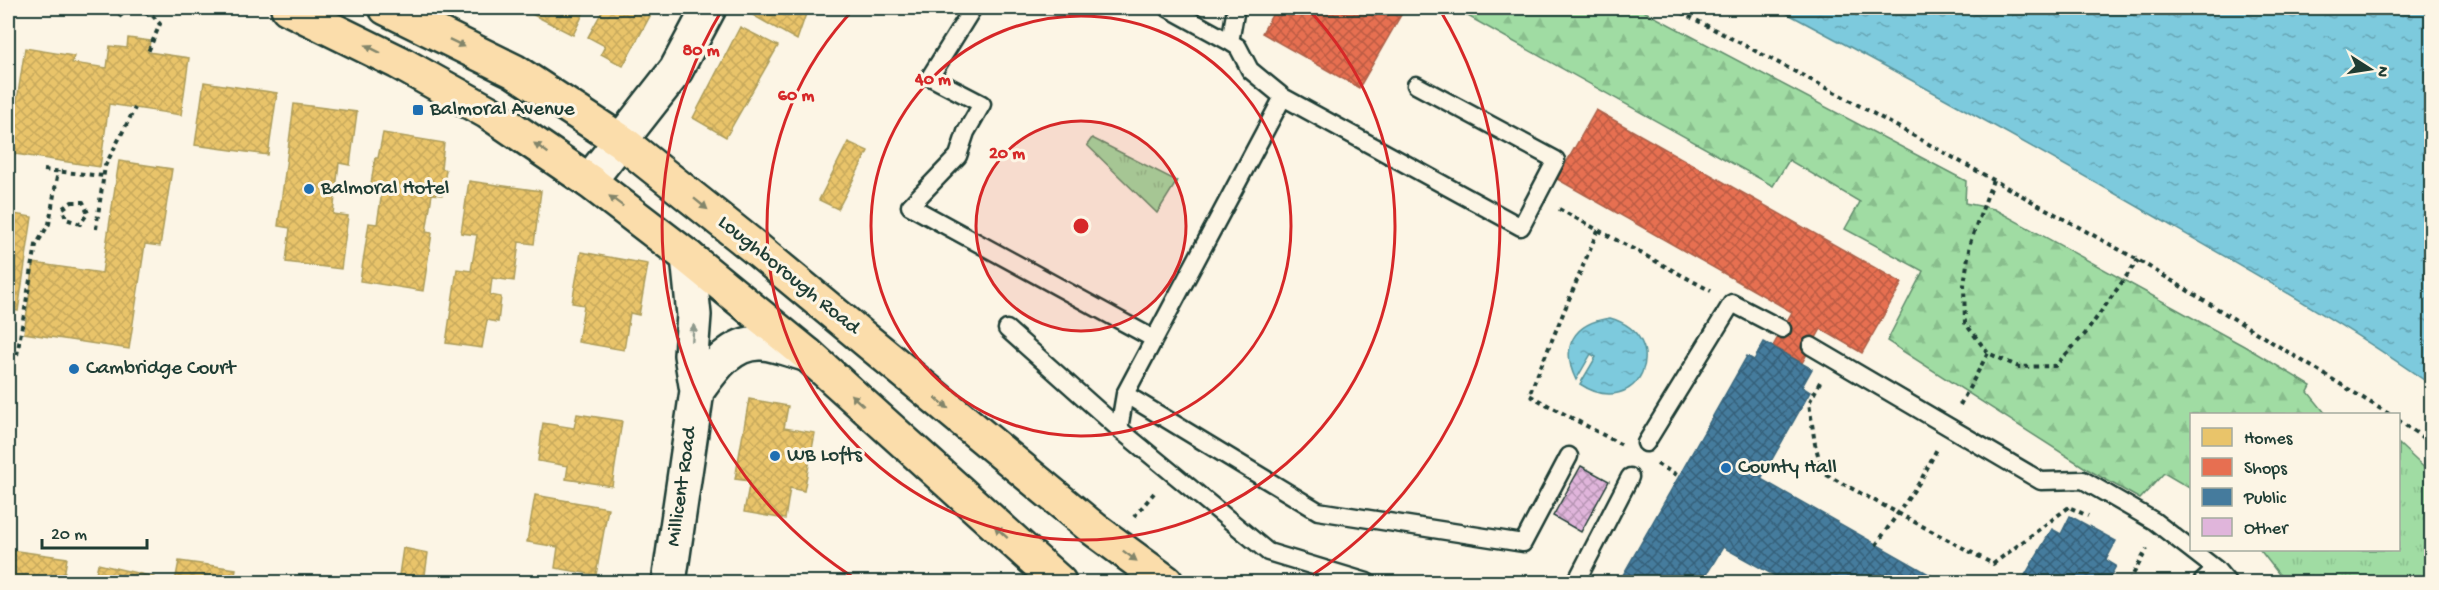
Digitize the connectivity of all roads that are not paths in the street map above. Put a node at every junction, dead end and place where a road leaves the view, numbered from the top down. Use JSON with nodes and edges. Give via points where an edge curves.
{"nodes":[{"id":1,"x":386,"y":8,"type":"edge"},
{"id":2,"x":709,"y":8,"type":"edge"},
{"id":3,"x":973,"y":8,"type":"edge"},
{"id":4,"x":1168,"y":8,"type":"edge"},
{"id":5,"x":1236,"y":8,"type":"edge"},
{"id":6,"x":305,"y":11,"type":"edge"},
{"id":7,"x":1230,"y":42,"type":"junction"},
{"id":8,"x":1416,"y":85,"type":"dead end"},
{"id":9,"x":1282,"y":98,"type":"junction"},
{"id":10,"x":621,"y":141,"type":"junction"},
{"id":11,"x":589,"y":181,"type":"junction"},
{"id":12,"x":688,"y":257,"type":"junction"},
{"id":13,"x":1007,"y":329,"type":"dead end"},
{"id":14,"x":1782,"y":329,"type":"dead end"},
{"id":15,"x":1154,"y":339,"type":"junction"},
{"id":16,"x":1811,"y":346,"type":"dead end"},
{"id":17,"x":808,"y":355,"type":"junction"},
{"id":18,"x":697,"y":391,"type":"junction"},
{"id":19,"x":1125,"y":394,"type":"junction"},
{"id":20,"x":1119,"y":429,"type":"junction"},
{"id":21,"x":1647,"y":451,"type":"road end"},
{"id":22,"x":1569,"y":456,"type":"dead end"},
{"id":23,"x":1630,"y":477,"type":"dead end"},
{"id":24,"x":2190,"y":550,"type":"edge"},
{"id":25,"x":2191,"y":551,"type":"edge"},
{"id":26,"x":2222,"y":576,"type":"edge"},
{"id":27,"x":1049,"y":579,"type":"edge"},
{"id":28,"x":669,"y":582,"type":"edge"},
{"id":29,"x":1166,"y":582,"type":"edge"},
{"id":30,"x":1367,"y":582,"type":"edge"},
{"id":31,"x":1576,"y":582,"type":"edge"},
{"id":32,"x":2202,"y":582,"type":"edge"}],
"edges":[{"from":1,"to":10,"type":"main road","name":"Loughborough Road","one_way":true,"via":[[514,71]]},
{"from":2,"to":10,"type":"street","via":[[676,70]]},
{"from":3,"to":15,"type":"lane","via":[[930,77],[982,104],[958,156],[910,206]]},
{"from":4,"to":7,"type":"lane"},
{"from":5,"to":7,"type":"lane"},
{"from":11,"to":6,"type":"main road","one_way":true,"via":[[488,111]]},
{"from":7,"to":9,"type":"lane","via":[[1239,47],[1250,70]]},
{"from":8,"to":9,"type":"lane","via":[[1556,160],[1521,227]]},
{"from":9,"to":15,"type":"lane"},
{"from":10,"to":11,"type":"street"},
{"from":10,"to":29,"type":"main road","name":"Loughborough Road","one_way":true,"via":[[1094,529]]},
{"from":12,"to":11,"type":"main road","one_way":true},
{"from":12,"to":17,"type":"main road"},
{"from":18,"to":12,"type":"street","name":"Millicent Road","one_way":true,"via":[[691,355],[694,315]]},
{"from":13,"to":20,"type":"lane"},
{"from":14,"to":21,"type":"lane","via":[[1732,303]]},
{"from":15,"to":19,"type":"lane"},
{"from":16,"to":24,"type":"lane","via":[[2041,481],[2083,480],[2154,521]]},
{"from":17,"to":18,"type":"street","name":"Millicent Road","via":[[761,343],[742,347],[726,355]]},
{"from":27,"to":17,"type":"main road","one_way":true},
{"from":18,"to":28,"type":"street","name":"Millicent Road"},
{"from":19,"to":20,"type":"lane"},
{"from":19,"to":22,"type":"lane","via":[[1318,511],[1523,543]]},
{"from":20,"to":30,"type":"lane","via":[[1268,552]]},
{"from":23,"to":31,"type":"lane"},
{"from":25,"to":26,"type":"lane"},
{"from":26,"to":32,"type":"lane"}]}
